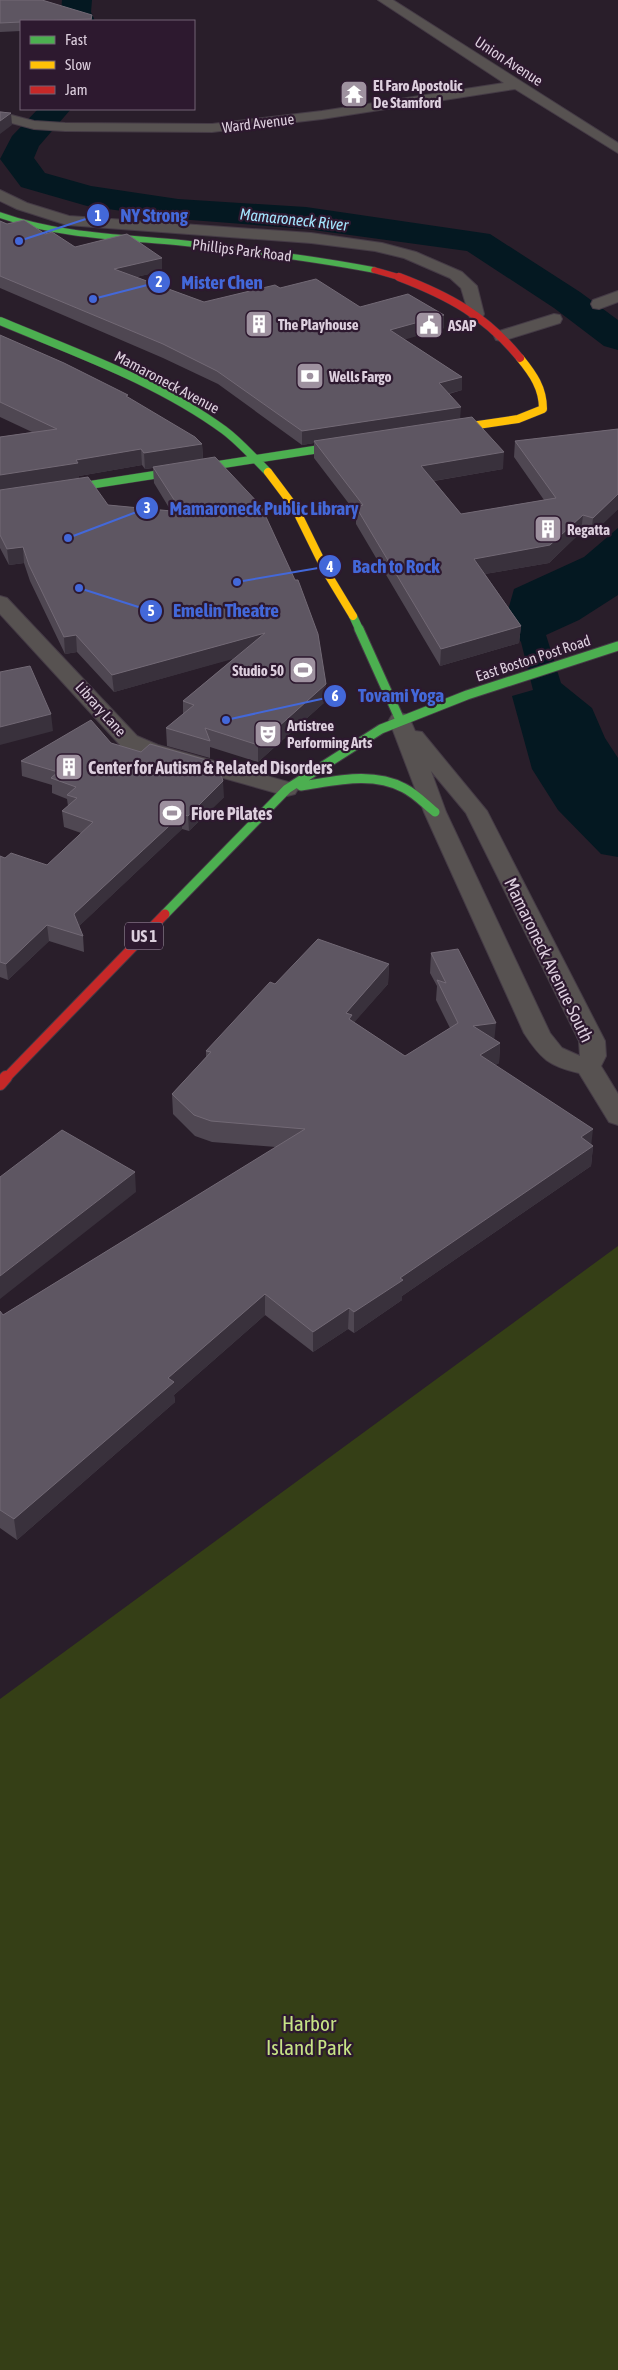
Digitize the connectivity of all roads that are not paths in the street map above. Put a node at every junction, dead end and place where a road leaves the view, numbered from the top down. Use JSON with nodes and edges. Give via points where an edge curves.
{"nodes":[{"id":1,"x":384,"y":0,"type":"edge"},
{"id":2,"x":516,"y":85,"type":"junction"},
{"id":3,"x":0,"y":116,"type":"edge"},
{"id":4,"x":618,"y":149,"type":"edge"},
{"id":5,"x":0,"y":195,"type":"edge"},
{"id":6,"x":0,"y":215,"type":"edge"},
{"id":7,"x":618,"y":296,"type":"edge"},
{"id":8,"x":599,"y":304,"type":"dead end"},
{"id":9,"x":476,"y":314,"type":"junction"},
{"id":10,"x":554,"y":319,"type":"dead end"},
{"id":11,"x":0,"y":321,"type":"edge"},
{"id":12,"x":502,"y":336,"type":"junction"},
{"id":13,"x":430,"y":432,"type":"edge"},
{"id":14,"x":362,"y":443,"type":"edge"},
{"id":15,"x":255,"y":460,"type":"junction"},
{"id":16,"x":0,"y":499,"type":"edge"},
{"id":17,"x":2,"y":608,"type":"edge"},
{"id":18,"x":618,"y":646,"type":"edge"},
{"id":19,"x":400,"y":720,"type":"junction"},
{"id":20,"x":287,"y":788,"type":"junction"},
{"id":21,"x":435,"y":812,"type":"junction"},
{"id":22,"x":588,"y":1066,"type":"junction"},
{"id":23,"x":0,"y":1084,"type":"edge"},
{"id":24,"x":618,"y":1116,"type":"edge"}],
"edges":[{"from":1,"to":2,"type":"street","name":"Union Avenue"},
{"from":2,"to":3,"type":"street","name":"Ward Avenue","via":[[260,124],[212,128],[65,127]]},
{"from":2,"to":4,"type":"street","name":"Union Avenue"},
{"from":5,"to":9,"type":"street","name":"Phillips Park Road","via":[[22,206],[67,220],[311,238],[376,246],[410,255],[456,275],[469,286]]},
{"from":6,"to":9,"type":"main road","name":"Phillips Park Road","via":[[62,232],[182,243],[342,263],[386,272]]},
{"from":7,"to":8,"type":"street"},
{"from":9,"to":12,"type":"main road","name":"Phillips Park Road"},
{"from":10,"to":12,"type":"street"},
{"from":11,"to":15,"type":"main road","name":"Mamaroneck Avenue","via":[[131,377],[186,406],[224,430]]},
{"from":12,"to":13,"type":"main road","name":"Phillips Park Road","via":[[534,374],[544,396],[543,409],[518,419]]},
{"from":14,"to":15,"type":"main road"},
{"from":15,"to":16,"type":"main road"},
{"from":15,"to":19,"type":"main road","name":"Mamaroneck Avenue","via":[[273,476],[296,508],[327,573],[359,626]]},
{"from":17,"to":20,"type":"street","name":"Library Lane","via":[[54,657],[129,741],[150,750]]},
{"from":18,"to":19,"type":"main road","name":"East Boston Post Road","number":"US 1"},
{"from":19,"to":20,"type":"main road","number":"US 1"},
{"from":19,"to":21,"type":"street","name":"Mamaroneck Avenue South"},
{"from":19,"to":22,"type":"street","name":"Mamaroneck Avenue South","via":[[476,811],[592,1041],[593,1056]]},
{"from":20,"to":21,"type":"main road","via":[[350,777],[393,784],[409,791]]},
{"from":20,"to":23,"type":"main road","number":"US 1"},
{"from":21,"to":22,"type":"street","name":"Mamaroneck Avenue South","via":[[549,1053],[562,1062]]},
{"from":22,"to":24,"type":"street"}]}
